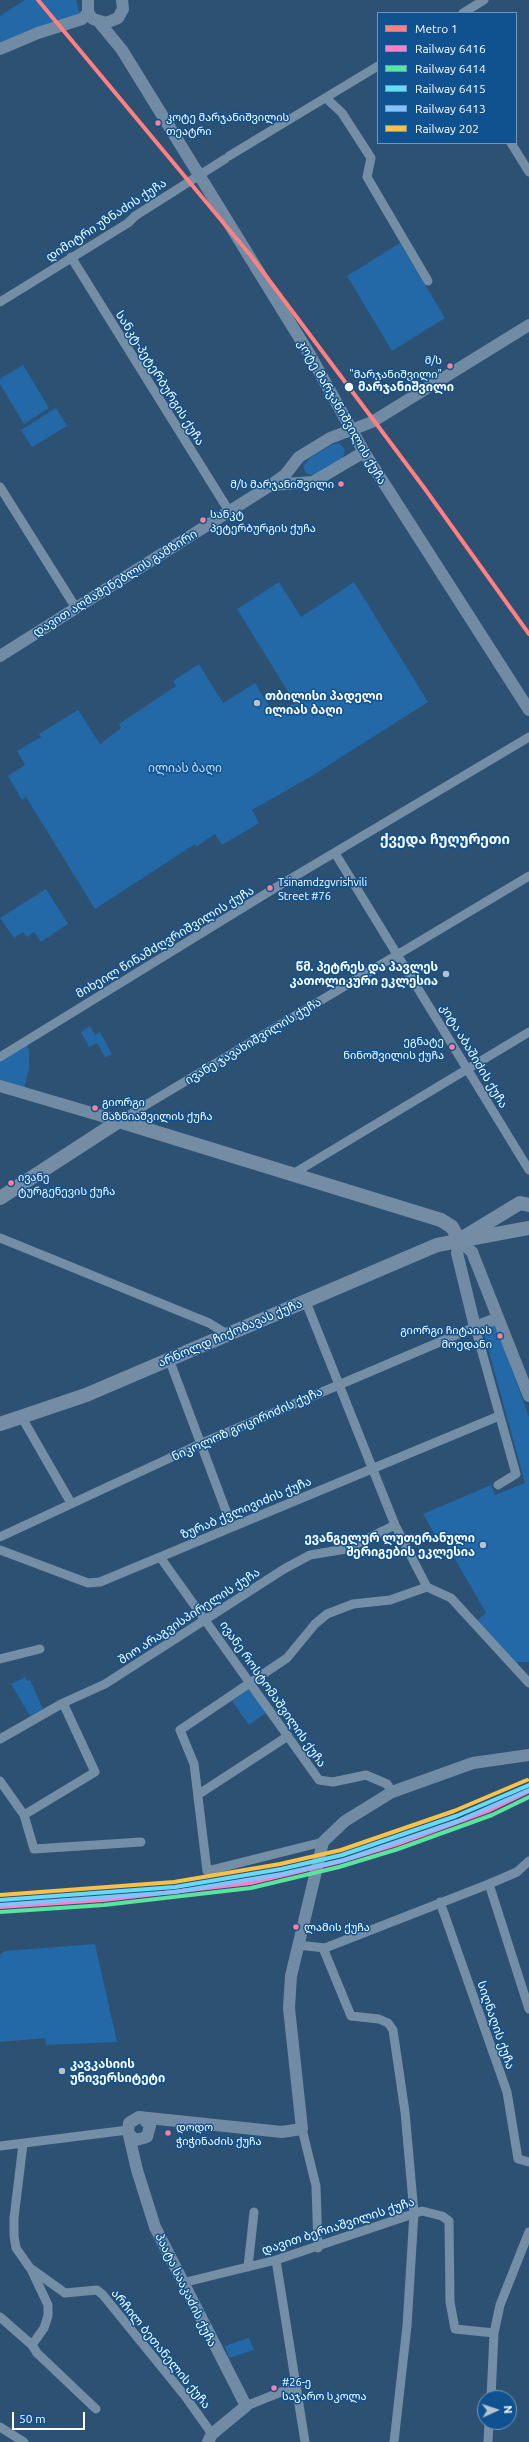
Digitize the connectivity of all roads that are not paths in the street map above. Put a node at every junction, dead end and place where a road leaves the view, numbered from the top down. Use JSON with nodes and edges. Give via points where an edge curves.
{"nodes":[{"id":1,"x":88,"y":0,"type":"edge"},
{"id":2,"x":484,"y":0,"type":"edge"},
{"id":3,"x":123,"y":1,"type":"edge"},
{"id":4,"x":465,"y":12,"type":"edge"},
{"id":5,"x":88,"y":13,"type":"junction"},
{"id":6,"x":118,"y":18,"type":"junction"},
{"id":7,"x":99,"y":22,"type":"junction"},
{"id":8,"x":0,"y":49,"type":"edge"},
{"id":9,"x":122,"y":50,"type":"junction"},
{"id":10,"x":377,"y":67,"type":"edge"},
{"id":11,"x":326,"y":98,"type":"junction"},
{"id":12,"x":512,"y":144,"type":"edge"},
{"id":13,"x":529,"y":172,"type":"edge"},
{"id":14,"x":198,"y":176,"type":"junction"},
{"id":15,"x":71,"y":257,"type":"junction"},
{"id":16,"x":428,"y":281,"type":"dead end"},
{"id":17,"x":0,"y":302,"type":"edge"},
{"id":18,"x":529,"y":325,"type":"edge"},
{"id":19,"x":353,"y":430,"type":"junction"},
{"id":20,"x":364,"y":452,"type":"junction"},
{"id":21,"x":294,"y":464,"type":"junction"},
{"id":22,"x":302,"y":482,"type":"junction"},
{"id":23,"x":271,"y":485,"type":"junction"},
{"id":24,"x":0,"y":487,"type":"edge"},
{"id":25,"x":229,"y":511,"type":"junction"},
{"id":26,"x":76,"y":608,"type":"junction"},
{"id":27,"x":0,"y":656,"type":"edge"},
{"id":28,"x":529,"y":710,"type":"edge"},
{"id":29,"x":529,"y":737,"type":"edge"},
{"id":30,"x":335,"y":853,"type":"junction"},
{"id":31,"x":529,"y":876,"type":"edge"},
{"id":32,"x":398,"y":954,"type":"junction"},
{"id":33,"x":529,"y":1032,"type":"edge"},
{"id":34,"x":0,"y":1057,"type":"edge"},
{"id":35,"x":468,"y":1069,"type":"junction"},
{"id":36,"x":0,"y":1086,"type":"edge"},
{"id":37,"x":119,"y":1121,"type":"junction"},
{"id":38,"x":529,"y":1170,"type":"edge"},
{"id":39,"x":291,"y":1175,"type":"junction"},
{"id":40,"x":0,"y":1198,"type":"edge"},
{"id":41,"x":523,"y":1204,"type":"edge"},
{"id":42,"x":452,"y":1227,"type":"junction"},
{"id":43,"x":523,"y":1227,"type":"edge"},
{"id":44,"x":0,"y":1238,"type":"edge"},
{"id":45,"x":459,"y":1240,"type":"junction"},
{"id":46,"x":473,"y":1241,"type":"junction"},
{"id":47,"x":440,"y":1244,"type":"junction"},
{"id":48,"x":306,"y":1302,"type":"junction"},
{"id":49,"x":498,"y":1318,"type":"junction"},
{"id":50,"x":475,"y":1327,"type":"junction"},
{"id":51,"x":227,"y":1334,"type":"junction"},
{"id":52,"x":169,"y":1359,"type":"junction"},
{"id":53,"x":339,"y":1384,"type":"junction"},
{"id":54,"x":529,"y":1396,"type":"edge"},
{"id":55,"x":21,"y":1416,"type":"junction"},
{"id":56,"x":499,"y":1416,"type":"junction"},
{"id":57,"x":0,"y":1424,"type":"edge"},
{"id":58,"x":200,"y":1444,"type":"junction"},
{"id":59,"x":373,"y":1469,"type":"junction"},
{"id":60,"x":498,"y":1484,"type":"dead end"},
{"id":61,"x":71,"y":1503,"type":"junction"},
{"id":62,"x":395,"y":1525,"type":"junction"},
{"id":63,"x":232,"y":1527,"type":"junction"},
{"id":64,"x":0,"y":1537,"type":"edge"},
{"id":65,"x":0,"y":1550,"type":"edge"},
{"id":66,"x":160,"y":1557,"type":"junction"},
{"id":67,"x":427,"y":1587,"type":"junction"},
{"id":68,"x":206,"y":1620,"type":"junction"},
{"id":69,"x":40,"y":1649,"type":"dead end"},
{"id":70,"x":0,"y":1659,"type":"edge"},
{"id":71,"x":250,"y":1682,"type":"junction"},
{"id":72,"x":529,"y":1683,"type":"edge"},
{"id":73,"x":63,"y":1703,"type":"junction"},
{"id":74,"x":288,"y":1736,"type":"junction"},
{"id":75,"x":0,"y":1739,"type":"edge"},
{"id":76,"x":529,"y":1755,"type":"edge"},
{"id":77,"x":0,"y":1782,"type":"edge"},
{"id":78,"x":392,"y":1792,"type":"junction"},
{"id":79,"x":199,"y":1794,"type":"junction"},
{"id":80,"x":24,"y":1815,"type":"junction"},
{"id":81,"x":141,"y":1842,"type":"dead end"},
{"id":82,"x":322,"y":1845,"type":"junction"},
{"id":83,"x":529,"y":1861,"type":"edge"},
{"id":84,"x":489,"y":1884,"type":"junction"},
{"id":85,"x":440,"y":1902,"type":"junction"},
{"id":86,"x":298,"y":1945,"type":"junction"},
{"id":87,"x":323,"y":1948,"type":"junction"},
{"id":88,"x":529,"y":2009,"type":"edge"},
{"id":89,"x":143,"y":2118,"type":"junction"},
{"id":90,"x":171,"y":2122,"type":"junction"},
{"id":91,"x":302,"y":2129,"type":"junction"},
{"id":92,"x":129,"y":2132,"type":"junction"},
{"id":93,"x":148,"y":2135,"type":"junction"},
{"id":94,"x":23,"y":2144,"type":"junction"},
{"id":95,"x":0,"y":2146,"type":"edge"},
{"id":96,"x":529,"y":2162,"type":"edge"},
{"id":97,"x":137,"y":2170,"type":"junction"},
{"id":98,"x":254,"y":2212,"type":"dead end"},
{"id":99,"x":414,"y":2213,"type":"junction"},
{"id":100,"x":529,"y":2232,"type":"edge"},
{"id":101,"x":318,"y":2248,"type":"junction"},
{"id":102,"x":276,"y":2260,"type":"junction"},
{"id":103,"x":248,"y":2267,"type":"junction"},
{"id":104,"x":30,"y":2268,"type":"junction"},
{"id":105,"x":182,"y":2283,"type":"junction"},
{"id":106,"x":0,"y":2317,"type":"edge"},
{"id":107,"x":494,"y":2333,"type":"junction"},
{"id":108,"x":32,"y":2345,"type":"junction"},
{"id":109,"x":296,"y":2386,"type":"junction"},
{"id":110,"x":490,"y":2390,"type":"edge"},
{"id":111,"x":246,"y":2406,"type":"junction"},
{"id":112,"x":96,"y":2409,"type":"dead end"},
{"id":113,"x":0,"y":2427,"type":"edge"},
{"id":114,"x":489,"y":2430,"type":"edge"},
{"id":115,"x":210,"y":2438,"type":"edge"},
{"id":116,"x":24,"y":2442,"type":"edge"},
{"id":117,"x":305,"y":2442,"type":"edge"},
{"id":118,"x":394,"y":2442,"type":"edge"},
{"id":119,"x":488,"y":2442,"type":"edge"}],
"edges":[{"from":1,"to":5,"type":"main road"},
{"from":2,"to":4,"type":"street"},
{"from":3,"to":6,"type":"main road"},
{"from":5,"to":7,"type":"main road","name":"კოტე მარჯანიშვილის ქუჩა"},
{"from":5,"to":8,"type":"main road","via":[[82,19]]},
{"from":6,"to":7,"type":"main road","via":[[106,23]]},
{"from":6,"to":9,"type":"main road","name":"კოტე მარჯანიშვილის ქუჩა"},
{"from":7,"to":9,"type":"main road","name":"კოტე მარჯანიშვილის ქუჩა"},
{"from":9,"to":14,"type":"main road","name":"კოტე მარჯანიშვილის ქუჩა"},
{"from":10,"to":11,"type":"street","name":"დიმიტრი უზნაძის ქუჩა"},
{"from":11,"to":14,"type":"street","name":"დიმიტრი უზნაძის ქუჩა"},
{"from":11,"to":16,"type":"street","via":[[342,113],[371,158],[367,177]]},
{"from":12,"to":13,"type":"street"},
{"from":14,"to":15,"type":"street","name":"დიმიტრი უზნაძის ქუჩა"},
{"from":14,"to":19,"type":"main road","name":"კოტე მარჯანიშვილის ქუჩა","via":[[310,355]]},
{"from":15,"to":17,"type":"street","name":"დიმიტრი უზნაძის ქუჩა"},
{"from":15,"to":25,"type":"street","name":"სანკტ-პეტერბურგის ქუჩა"},
{"from":18,"to":19,"type":"main road","via":[[372,422]]},
{"from":19,"to":20,"type":"main road","name":"კოტე მარჯანიშვილის ქუჩა"},
{"from":19,"to":21,"type":"main road","name":"დავით აღმაშენებლის გამზირი","via":[[330,438],[299,457]]},
{"from":20,"to":22,"type":"main road","name":"დავით აღმაშენებლის გამზირი","via":[[313,482]]},
{"from":20,"to":28,"type":"main road","name":"კოტე მარჯანიშვილის ქუჩა"},
{"from":21,"to":22,"type":"main road","via":[[295,477]]},
{"from":21,"to":23,"type":"main road","name":"დავით აღმაშენებლის გამზირი"},
{"from":22,"to":23,"type":"main road","name":"დავით აღმაშენებლის გამზირი"},
{"from":23,"to":25,"type":"main road","name":"დავით აღმაშენებლის გამზირი"},
{"from":24,"to":26,"type":"street"},
{"from":25,"to":26,"type":"main road","name":"დავით აღმაშენებლის გამზირი"},
{"from":26,"to":27,"type":"main road","name":"დავით აღმაშენებლის გამზირი"},
{"from":29,"to":30,"type":"street","name":"მიხეილ წინამძღვრიშვილის ქუჩა"},
{"from":30,"to":32,"type":"street","name":"კიტა აბაშიძის ქუჩა"},
{"from":30,"to":34,"type":"street","name":"მიხეილ წინამძღვრიშვილის ქუჩა"},
{"from":31,"to":32,"type":"street","name":"ივანე ჯავახიშვილის ქუჩა"},
{"from":32,"to":35,"type":"street","name":"კიტა აბაშიძის ქუჩა"},
{"from":32,"to":37,"type":"street","name":"ივანე ჯავახიშვილის ქუჩა"},
{"from":33,"to":35,"type":"street"},
{"from":35,"to":38,"type":"street","name":"კიტა აბაშიძის ქუჩა"},
{"from":35,"to":39,"type":"street"},
{"from":36,"to":37,"type":"main road"},
{"from":37,"to":39,"type":"main road"},
{"from":37,"to":40,"type":"main road","name":"ივანე ჯავახიშვილის ქუჩა"},
{"from":39,"to":42,"type":"main road","via":[[445,1221]]},
{"from":41,"to":43,"type":"main road","via":[[513,1218]]},
{"from":41,"to":46,"type":"main road","via":[[485,1223]]},
{"from":42,"to":45,"type":"main road"},
{"from":42,"to":46,"type":"main road","via":[[464,1231]]},
{"from":42,"to":47,"type":"main road","via":[[451,1235]]},
{"from":43,"to":46,"type":"main road"},
{"from":44,"to":51,"type":"street","via":[[209,1323]]},
{"from":45,"to":46,"type":"main road","name":"არნოლდ ჩიქობავას ქუჩა"},
{"from":45,"to":47,"type":"main road","name":"არნოლდ ჩიქობავას ქუჩა"},
{"from":45,"to":50,"type":"main road","via":[[457,1252]]},
{"from":46,"to":49,"type":"main road"},
{"from":47,"to":48,"type":"main road","name":"არნოლდ ჩიქობავას ქუჩა"},
{"from":48,"to":51,"type":"main road","name":"არნოლდ ჩიქობავას ქუჩა"},
{"from":48,"to":53,"type":"street"},
{"from":49,"to":50,"type":"main road","name":"ნიკოლოზ გოცირიძის ქუჩა"},
{"from":49,"to":54,"type":"main road"},
{"from":50,"to":53,"type":"street","name":"ნიკოლოზ გოცირიძის ქუჩა"},
{"from":50,"to":56,"type":"street"},
{"from":51,"to":52,"type":"main road","name":"არნოლდ ჩიქობავას ქუჩა"},
{"from":52,"to":55,"type":"main road","name":"არნოლდ ჩიქობავას ქუჩა","via":[[86,1395]]},
{"from":52,"to":58,"type":"street"},
{"from":53,"to":58,"type":"street","name":"ნიკოლოზ გოცირიძის ქუჩა"},
{"from":53,"to":59,"type":"street"},
{"from":55,"to":57,"type":"main road","name":"არნოლდ ჩიქობავას ქუჩა"},
{"from":55,"to":61,"type":"street"},
{"from":56,"to":59,"type":"street","name":"ზურაბ ქვლივიძის ქუჩა"},
{"from":56,"to":60,"type":"street","via":[[516,1474]]},
{"from":58,"to":61,"type":"street","name":"ნიკოლოზ გოცირიძის ქუჩა"},
{"from":58,"to":63,"type":"street"},
{"from":59,"to":62,"type":"street"},
{"from":59,"to":63,"type":"street","name":"ზურაბ ქვლივიძის ქუჩა"},
{"from":61,"to":64,"type":"street","name":"ნიკოლოზ გოცირიძის ქუჩა"},
{"from":62,"to":67,"type":"street"},
{"from":62,"to":68,"type":"street","name":"შიო არაგვისპირელის ქუჩა","via":[[346,1549],[310,1555]]},
{"from":63,"to":66,"type":"street","name":"ზურაბ ქვლივიძის ქუჩა"},
{"from":65,"to":66,"type":"street","name":"ზურაბ ქვლივიძის ქუჩა","via":[[88,1583],[100,1582]]},
{"from":66,"to":68,"type":"street","name":"ივანე როსტომაშვილის ქუჩა"},
{"from":67,"to":71,"type":"street","via":[[390,1600],[353,1604],[327,1614],[314,1624],[287,1658]]},
{"from":67,"to":72,"type":"street","via":[[451,1598]]},
{"from":68,"to":71,"type":"street","name":"ივანე როსტომაშვილის ქუჩა"},
{"from":68,"to":73,"type":"street","name":"შიო არაგვისპირელის ქუჩა","via":[[105,1684]]},
{"from":69,"to":70,"type":"street"},
{"from":71,"to":74,"type":"street","name":"ივანე როსტომაშვილის ქუჩა"},
{"from":71,"to":79,"type":"street","via":[[180,1730],[194,1764]]},
{"from":73,"to":75,"type":"street","name":"შიო არაგვისპირელის ქუჩა"},
{"from":73,"to":80,"type":"street","via":[[95,1772]]},
{"from":74,"to":78,"type":"street","name":"ივანე როსტომაშვილის ქუჩა","via":[[319,1780],[333,1782],[366,1776],[387,1784]]},
{"from":74,"to":79,"type":"street"},
{"from":76,"to":78,"type":"main road","via":[[473,1763]]},
{"from":77,"to":80,"type":"street"},
{"from":78,"to":82,"type":"main road","via":[[345,1821]]},
{"from":79,"to":82,"type":"street","via":[[207,1871]]},
{"from":80,"to":81,"type":"street","via":[[34,1848]]},
{"from":82,"to":86,"type":"main road"},
{"from":83,"to":84,"type":"street","via":[[517,1872]]},
{"from":84,"to":85,"type":"street"},
{"from":84,"to":88,"type":"street"},
{"from":85,"to":87,"type":"street"},
{"from":85,"to":96,"type":"street","name":"სიღნაღის ქუჩა","via":[[507,2092],[518,2159]]},
{"from":86,"to":87,"type":"street"},
{"from":86,"to":91,"type":"main road","via":[[291,1976],[289,2008]]},
{"from":87,"to":99,"type":"street","via":[[351,2016],[379,2019],[393,2030],[406,2120]]},
{"from":89,"to":90,"type":"main road"},
{"from":89,"to":92,"type":"main road","via":[[132,2120]]},
{"from":89,"to":93,"type":"main road","via":[[150,2126]]},
{"from":90,"to":91,"type":"main road","via":[[191,2121],[282,2132]]},
{"from":90,"to":93,"type":"main road"},
{"from":91,"to":101,"type":"street","via":[[316,2186]]},
{"from":92,"to":93,"type":"main road","via":[[136,2140]]},
{"from":92,"to":94,"type":"street"},
{"from":92,"to":97,"type":"main road","name":"პაატა სააკაძის ქუჩა"},
{"from":93,"to":97,"type":"main road","name":"პაატა სააკაძის ქუჩა"},
{"from":94,"to":95,"type":"street"},
{"from":94,"to":104,"type":"street","name":"არჩილ ბეთანელის ქუჩა","via":[[14,2236],[16,2248]]},
{"from":97,"to":105,"type":"main road","name":"პაატა სააკაძის ქუჩა","via":[[155,2227]]},
{"from":98,"to":103,"type":"street"},
{"from":99,"to":101,"type":"street","name":"დავით ბერიაშვილის ქუჩა"},
{"from":99,"to":107,"type":"street","name":"დავით ბერიაშვილის ქუჩა","via":[[430,2212],[448,2221],[450,2302],[454,2329]]},
{"from":99,"to":118,"type":"street","via":[[407,2326]]},
{"from":100,"to":107,"type":"street","via":[[500,2305]]},
{"from":101,"to":102,"type":"street","name":"დავით ბერიაშვილის ქუჩა"},
{"from":102,"to":103,"type":"street","name":"დავით ბერიაშვილის ქუჩა"},
{"from":102,"to":109,"type":"street"},
{"from":103,"to":105,"type":"street","name":"დავით ბერიაშვილის ქუჩა"},
{"from":104,"to":108,"type":"street","via":[[48,2305],[44,2328]]},
{"from":104,"to":115,"type":"street","name":"არჩილ ბეთანელის ქუჩა","via":[[65,2293],[97,2290],[103,2294],[185,2396]]},
{"from":105,"to":111,"type":"main road","name":"პაატა სააკაძის ქუჩა"},
{"from":106,"to":108,"type":"street"},
{"from":107,"to":110,"type":"street"},
{"from":108,"to":112,"type":"street","via":[[37,2353]]},
{"from":109,"to":111,"type":"street"},
{"from":109,"to":117,"type":"street"},
{"from":111,"to":115,"type":"main road"},
{"from":113,"to":116,"type":"street"},
{"from":114,"to":119,"type":"street"}]}
